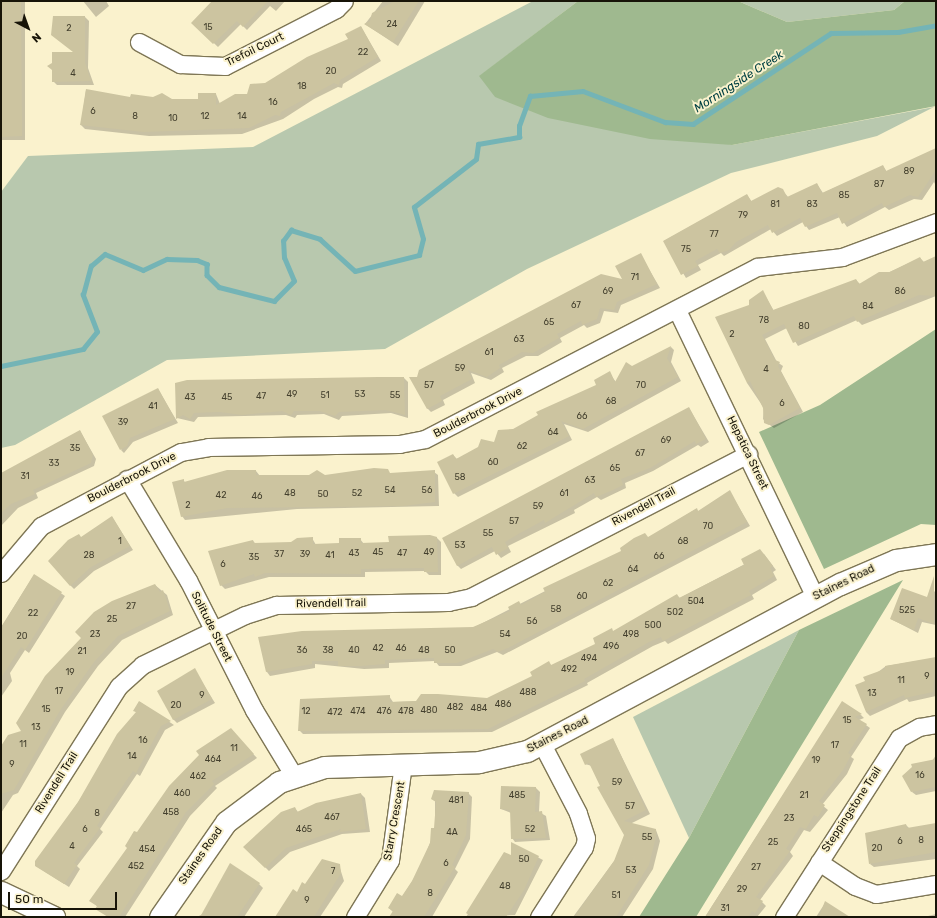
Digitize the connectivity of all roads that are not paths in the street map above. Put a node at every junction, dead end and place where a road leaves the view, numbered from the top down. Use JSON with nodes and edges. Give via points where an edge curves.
{"nodes":[{"id":1,"x":344,"y":1,"type":"edge"},
{"id":2,"x":139,"y":42,"type":"dead end"},
{"id":3,"x":936,"y":222,"type":"edge"},
{"id":4,"x":677,"y":310,"type":"junction"},
{"id":5,"x":748,"y":454,"type":"junction"},
{"id":6,"x":127,"y":479,"type":"junction"},
{"id":7,"x":936,"y":554,"type":"edge"},
{"id":8,"x":1,"y":573,"type":"edge"},
{"id":9,"x":816,"y":597,"type":"junction"},
{"id":10,"x":213,"y":631,"type":"junction"},
{"id":11,"x":936,"y":724,"type":"edge"},
{"id":12,"x":542,"y":744,"type":"junction"},
{"id":13,"x":403,"y":764,"type":"junction"},
{"id":14,"x":294,"y":776,"type":"junction"},
{"id":15,"x":819,"y":862,"type":"junction"},
{"id":16,"x":1,"y":871,"type":"edge"},
{"id":17,"x":936,"y":884,"type":"edge"},
{"id":18,"x":1,"y":892,"type":"edge"},
{"id":19,"x":54,"y":917,"type":"edge"},
{"id":20,"x":160,"y":917,"type":"edge"},
{"id":21,"x":355,"y":917,"type":"edge"},
{"id":22,"x":539,"y":917,"type":"edge"},
{"id":23,"x":784,"y":917,"type":"edge"}],
"edges":[{"from":1,"to":2,"type":"street","name":"Trefoil Court","via":[[336,10],[226,66],[180,64]]},
{"from":3,"to":4,"type":"street","name":"Boulderbrook Drive","via":[[842,257],[757,267]]},
{"from":4,"to":5,"type":"street","name":"Hepatica Street"},
{"from":4,"to":6,"type":"street","name":"Boulderbrook Drive","via":[[425,439],[399,444],[196,448],[166,458]]},
{"from":5,"to":9,"type":"street","name":"Hepatica Street"},
{"from":5,"to":10,"type":"street","name":"Rivendell Trail","via":[[471,597],[448,602],[276,605],[245,615]]},
{"from":6,"to":8,"type":"street","name":"Boulderbrook Drive","via":[[40,526]]},
{"from":6,"to":10,"type":"street","name":"Solitude Street","via":[[188,580]]},
{"from":7,"to":9,"type":"street","name":"Staines Road","via":[[882,565]]},
{"from":9,"to":12,"type":"street","name":"Staines Road"},
{"from":10,"to":14,"type":"street","name":"Solitude Street","via":[[254,710]]},
{"from":10,"to":16,"type":"street","name":"Rivendell Trail","via":[[142,665],[122,682]]},
{"from":11,"to":15,"type":"street","name":"Steppingstone Trail","via":[[919,727],[899,738]]},
{"from":12,"to":13,"type":"street","name":"Staines Road","via":[[494,760]]},
{"from":12,"to":22,"type":"street","via":[[578,813],[586,838],[584,847]]},
{"from":13,"to":14,"type":"street","name":"Staines Road","via":[[324,767]]},
{"from":13,"to":21,"type":"street","name":"Starry Crescent","via":[[402,789],[390,860]]},
{"from":14,"to":20,"type":"street","name":"Staines Road","via":[[263,792],[226,822]]},
{"from":15,"to":17,"type":"street","via":[[855,886],[876,894]]},
{"from":15,"to":23,"type":"street","name":"Steppingstone Trail"},
{"from":18,"to":19,"type":"street"}]}
